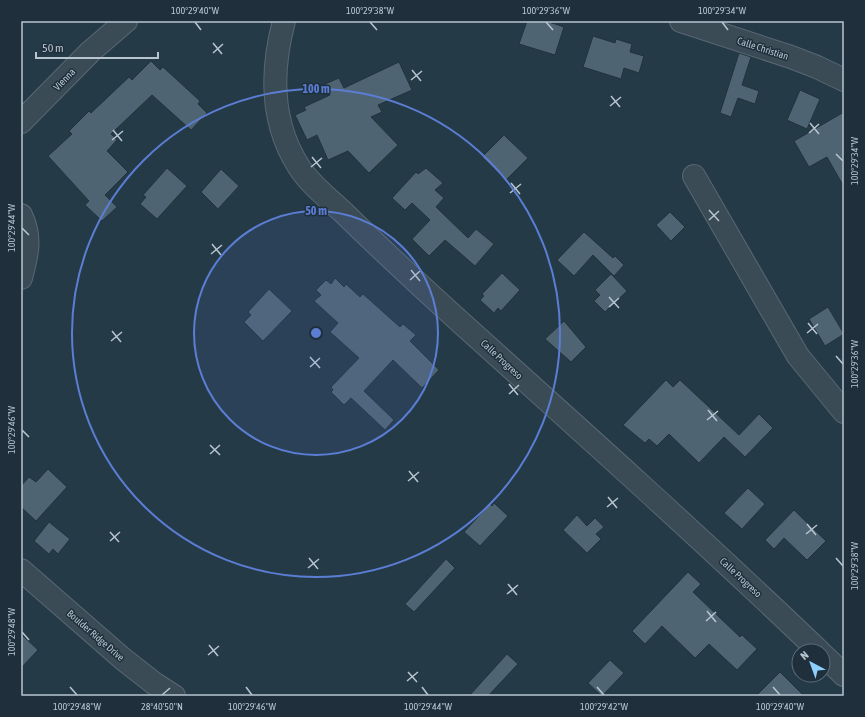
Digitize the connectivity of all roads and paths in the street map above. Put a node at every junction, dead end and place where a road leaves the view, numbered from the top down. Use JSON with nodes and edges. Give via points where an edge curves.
{"nodes":[{"id":1,"x":126,"y":21,"type":"edge"},
{"id":2,"x":284,"y":21,"type":"edge"},
{"id":3,"x":681,"y":21,"type":"edge"},
{"id":4,"x":844,"y":80,"type":"edge"},
{"id":5,"x":21,"y":122,"type":"edge"},
{"id":6,"x":694,"y":176,"type":"dead end"},
{"id":7,"x":21,"y":215,"type":"edge"},
{"id":8,"x":21,"y":278,"type":"edge"},
{"id":9,"x":844,"y":412,"type":"edge"},
{"id":10,"x":21,"y":570,"type":"edge"},
{"id":11,"x":811,"y":643,"type":"edge"},
{"id":12,"x":831,"y":663,"type":"edge"},
{"id":13,"x":844,"y":675,"type":"edge"},
{"id":14,"x":174,"y":696,"type":"edge"}],
"edges":[{"from":1,"to":5,"type":"street","name":"Vienna","via":[[90,52]]},
{"from":2,"to":11,"type":"street","name":"Calle Progreso","via":[[275,66],[275,93],[278,118],[300,168],[400,268]]},
{"from":3,"to":4,"type":"street","name":"Calle Christian","via":[[791,57]]},
{"from":6,"to":9,"type":"street","via":[[798,356]]},
{"from":7,"to":8,"type":"street","via":[[26,225],[28,250]]},
{"from":10,"to":14,"type":"street","name":"Boulder Ridge Drive","via":[[123,658]]},
{"from":12,"to":13,"type":"street"}]}
